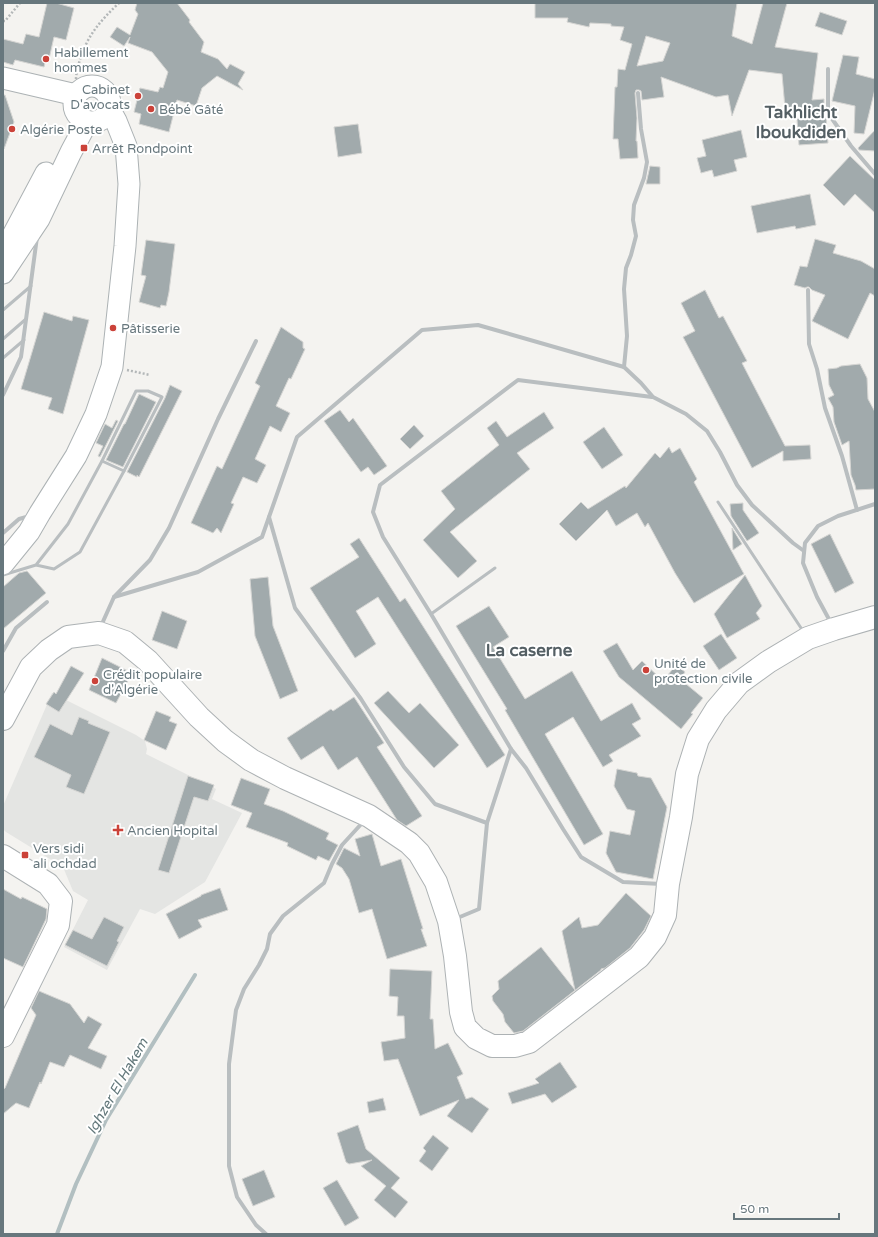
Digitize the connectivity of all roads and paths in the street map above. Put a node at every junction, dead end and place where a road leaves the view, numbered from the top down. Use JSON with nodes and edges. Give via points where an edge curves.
{"nodes":[{"id":1,"x":20,"y":3,"type":"edge"},
{"id":2,"x":120,"y":3,"type":"edge"},
{"id":3,"x":3,"y":20,"type":"edge"},
{"id":4,"x":828,"y":69,"type":"dead end"},
{"id":5,"x":3,"y":78,"type":"edge"},
{"id":6,"x":638,"y":93,"type":"dead end"},
{"id":7,"x":80,"y":110,"type":"junction"},
{"id":8,"x":110,"y":110,"type":"junction"},
{"id":9,"x":875,"y":174,"type":"edge"},
{"id":10,"x":39,"y":219,"type":"junction"},
{"id":11,"x":3,"y":250,"type":"edge"},
{"id":12,"x":3,"y":273,"type":"edge"},
{"id":13,"x":31,"y":286,"type":"junction"},
{"id":14,"x":808,"y":290,"type":"dead end"},
{"id":15,"x":3,"y":310,"type":"edge"},
{"id":16,"x":26,"y":319,"type":"junction"},
{"id":17,"x":3,"y":340,"type":"edge"},
{"id":18,"x":24,"y":340,"type":"junction"},
{"id":19,"x":256,"y":341,"type":"dead end"},
{"id":20,"x":3,"y":358,"type":"edge"},
{"id":21,"x":112,"y":367,"type":"junction"},
{"id":22,"x":624,"y":367,"type":"junction"},
{"id":23,"x":150,"y":375,"type":"dead end"},
{"id":24,"x":3,"y":395,"type":"edge"},
{"id":25,"x":653,"y":397,"type":"junction"},
{"id":26,"x":102,"y":461,"type":"junction"},
{"id":27,"x":124,"y":471,"type":"junction"},
{"id":28,"x":718,"y":502,"type":"dead end"},
{"id":29,"x":875,"y":504,"type":"edge"},
{"id":30,"x":857,"y":510,"type":"junction"},
{"id":31,"x":40,"y":513,"type":"junction"},
{"id":32,"x":269,"y":517,"type":"junction"},
{"id":33,"x":3,"y":533,"type":"edge"},
{"id":34,"x":804,"y":551,"type":"junction"},
{"id":35,"x":3,"y":564,"type":"edge"},
{"id":36,"x":36,"y":565,"type":"junction"},
{"id":37,"x":495,"y":568,"type":"dead end"},
{"id":38,"x":3,"y":575,"type":"edge"},
{"id":39,"x":114,"y":597,"type":"junction"},
{"id":40,"x":47,"y":602,"type":"dead end"},
{"id":41,"x":431,"y":614,"type":"junction"},
{"id":42,"x":875,"y":616,"type":"edge"},
{"id":43,"x":834,"y":629,"type":"junction"},
{"id":44,"x":99,"y":633,"type":"junction"},
{"id":45,"x":808,"y":638,"type":"junction"},
{"id":46,"x":3,"y":651,"type":"edge"},
{"id":47,"x":3,"y":719,"type":"edge"},
{"id":48,"x":511,"y":749,"type":"junction"},
{"id":49,"x":369,"y":816,"type":"junction"},
{"id":50,"x":487,"y":823,"type":"junction"},
{"id":51,"x":3,"y":856,"type":"edge"},
{"id":52,"x":668,"y":884,"type":"junction"},
{"id":53,"x":449,"y":921,"type":"junction"},
{"id":54,"x":3,"y":1036,"type":"edge"},
{"id":55,"x":266,"y":1234,"type":"edge"}],
"edges":[{"from":1,"to":3,"type":"path","via":[[5,21]]},
{"from":2,"to":7,"type":"path","via":[[93,31],[82,50],[76,76]]},
{"from":4,"to":9,"type":"street","via":[[828,113]]},
{"from":5,"to":7,"type":"street"},
{"from":6,"to":22,"type":"street","via":[[647,162],[634,206],[636,236],[626,268],[624,289],[627,336]]},
{"from":7,"to":8,"type":"street","via":[[96,122],[107,116]]},
{"from":7,"to":8,"type":"street","via":[[80,91],[91,86],[107,93],[110,98]]},
{"from":7,"to":10,"type":"street","via":[[71,152]]},
{"from":7,"to":11,"type":"street"},
{"from":8,"to":21,"type":"street","via":[[126,146],[129,184]]},
{"from":10,"to":12,"type":"street"},
{"from":10,"to":13,"type":"street"},
{"from":13,"to":15,"type":"lane"},
{"from":13,"to":16,"type":"street"},
{"from":14,"to":30,"type":"street","via":[[809,344],[825,408]]},
{"from":16,"to":17,"type":"lane"},
{"from":16,"to":18,"type":"street"},
{"from":18,"to":20,"type":"lane"},
{"from":18,"to":24,"type":"street","via":[[21,357]]},
{"from":19,"to":39,"type":"street","via":[[169,528],[150,560]]},
{"from":21,"to":23,"type":"path"},
{"from":21,"to":31,"type":"street","via":[[96,414],[76,456]]},
{"from":22,"to":25,"type":"street"},
{"from":22,"to":32,"type":"street","via":[[478,325],[422,330],[297,437]]},
{"from":25,"to":34,"type":"street","via":[[686,414],[707,431],[737,486],[752,505]]},
{"from":25,"to":41,"type":"street","via":[[518,380],[380,485],[373,512],[383,536]]},
{"from":26,"to":27,"type":"lane"},
{"from":26,"to":27,"type":"lane","via":[[136,391],[162,397]]},
{"from":26,"to":36,"type":"lane","via":[[68,524]]},
{"from":27,"to":36,"type":"lane","via":[[80,552],[54,569]]},
{"from":28,"to":45,"type":"lane"},
{"from":29,"to":30,"type":"street"},
{"from":30,"to":34,"type":"street","via":[[818,526],[805,543]]},
{"from":31,"to":33,"type":"street","via":[[19,519]]},
{"from":31,"to":35,"type":"street","via":[[29,532]]},
{"from":32,"to":39,"type":"street","via":[[262,537],[198,572]]},
{"from":32,"to":50,"type":"street","via":[[295,608],[361,699],[404,767],[435,804]]},
{"from":34,"to":43,"type":"street","via":[[803,563]]},
{"from":36,"to":38,"type":"lane"},
{"from":37,"to":41,"type":"lane"},
{"from":39,"to":44,"type":"street"},
{"from":40,"to":46,"type":"street","via":[[16,628]]},
{"from":41,"to":48,"type":"street"},
{"from":42,"to":43,"type":"main road"},
{"from":43,"to":45,"type":"main road"},
{"from":44,"to":47,"type":"main road","via":[[68,637],[49,650],[32,668]]},
{"from":44,"to":49,"type":"main road","via":[[125,642],[148,661],[198,717],[251,760]]},
{"from":45,"to":52,"type":"main road","via":[[739,683],[716,710],[698,739],[687,774]]},
{"from":48,"to":50,"type":"street"},
{"from":48,"to":52,"type":"street","via":[[526,768],[581,857],[623,882]]},
{"from":49,"to":53,"type":"main road","via":[[420,852],[436,882]]},
{"from":49,"to":55,"type":"street","via":[[342,845],[324,883],[283,916],[270,934],[267,949],[244,989],[236,1010],[229,1064],[230,1166],[237,1197],[256,1225]]},
{"from":50,"to":53,"type":"street","via":[[479,909]]},
{"from":51,"to":54,"type":"main road","via":[[48,884],[61,901],[58,925]]},
{"from":52,"to":53,"type":"main road","via":[[665,915],[655,937],[639,958],[529,1042],[515,1046],[492,1046],[476,1038],[464,1027]]}]}
